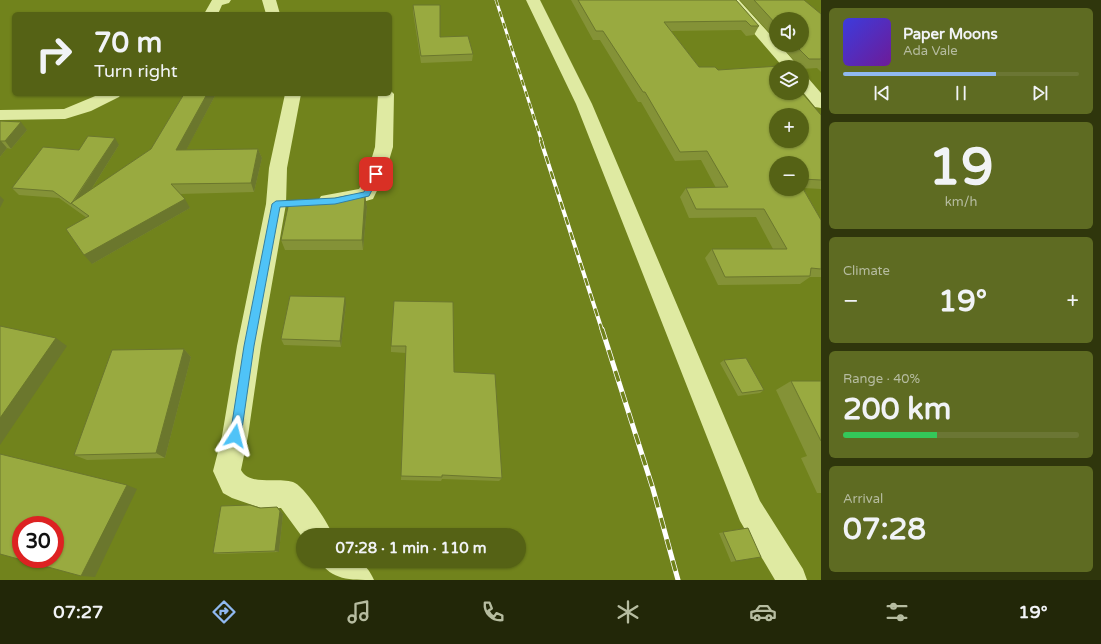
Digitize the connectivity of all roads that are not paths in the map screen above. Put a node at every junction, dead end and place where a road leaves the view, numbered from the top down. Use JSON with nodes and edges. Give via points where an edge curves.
{"nodes":[{"id":1,"x":224,"y":0,"type":"edge"},
{"id":2,"x":269,"y":0,"type":"edge"},
{"id":3,"x":533,"y":0,"type":"edge"},
{"id":4,"x":732,"y":0,"type":"edge"},
{"id":5,"x":212,"y":12,"type":"edge"},
{"id":6,"x":272,"y":12,"type":"edge"},
{"id":7,"x":785,"y":60,"type":"edge"},
{"id":8,"x":809,"y":89,"type":"edge"},
{"id":9,"x":109,"y":96,"type":"edge"},
{"id":10,"x":293,"y":96,"type":"edge"},
{"id":11,"x":386,"y":96,"type":"edge"},
{"id":12,"x":821,"y":103,"type":"edge"},
{"id":13,"x":0,"y":115,"type":"edge"},
{"id":14,"x":313,"y":202,"type":"edge"},
{"id":15,"x":314,"y":528,"type":"edge"},
{"id":16,"x":344,"y":568,"type":"edge"},
{"id":17,"x":359,"y":580,"type":"edge"},
{"id":18,"x":792,"y":580,"type":"edge"}],
"edges":[{"from":1,"to":5,"type":"street","via":[[217,2]]},
{"from":2,"to":6,"type":"street"},
{"from":3,"to":18,"type":"street","via":[[584,104],[750,511]]},
{"from":4,"to":7,"type":"street"},
{"from":8,"to":12,"type":"street"},
{"from":9,"to":13,"type":"street","via":[[65,114]]},
{"from":10,"to":15,"type":"street","via":[[278,168],[284,204],[249,346],[227,471],[233,483],[247,490],[264,495],[287,494]]},
{"from":11,"to":14,"type":"street","via":[[384,147],[376,174],[366,194],[335,201]]},
{"from":16,"to":17,"type":"street"}]}
